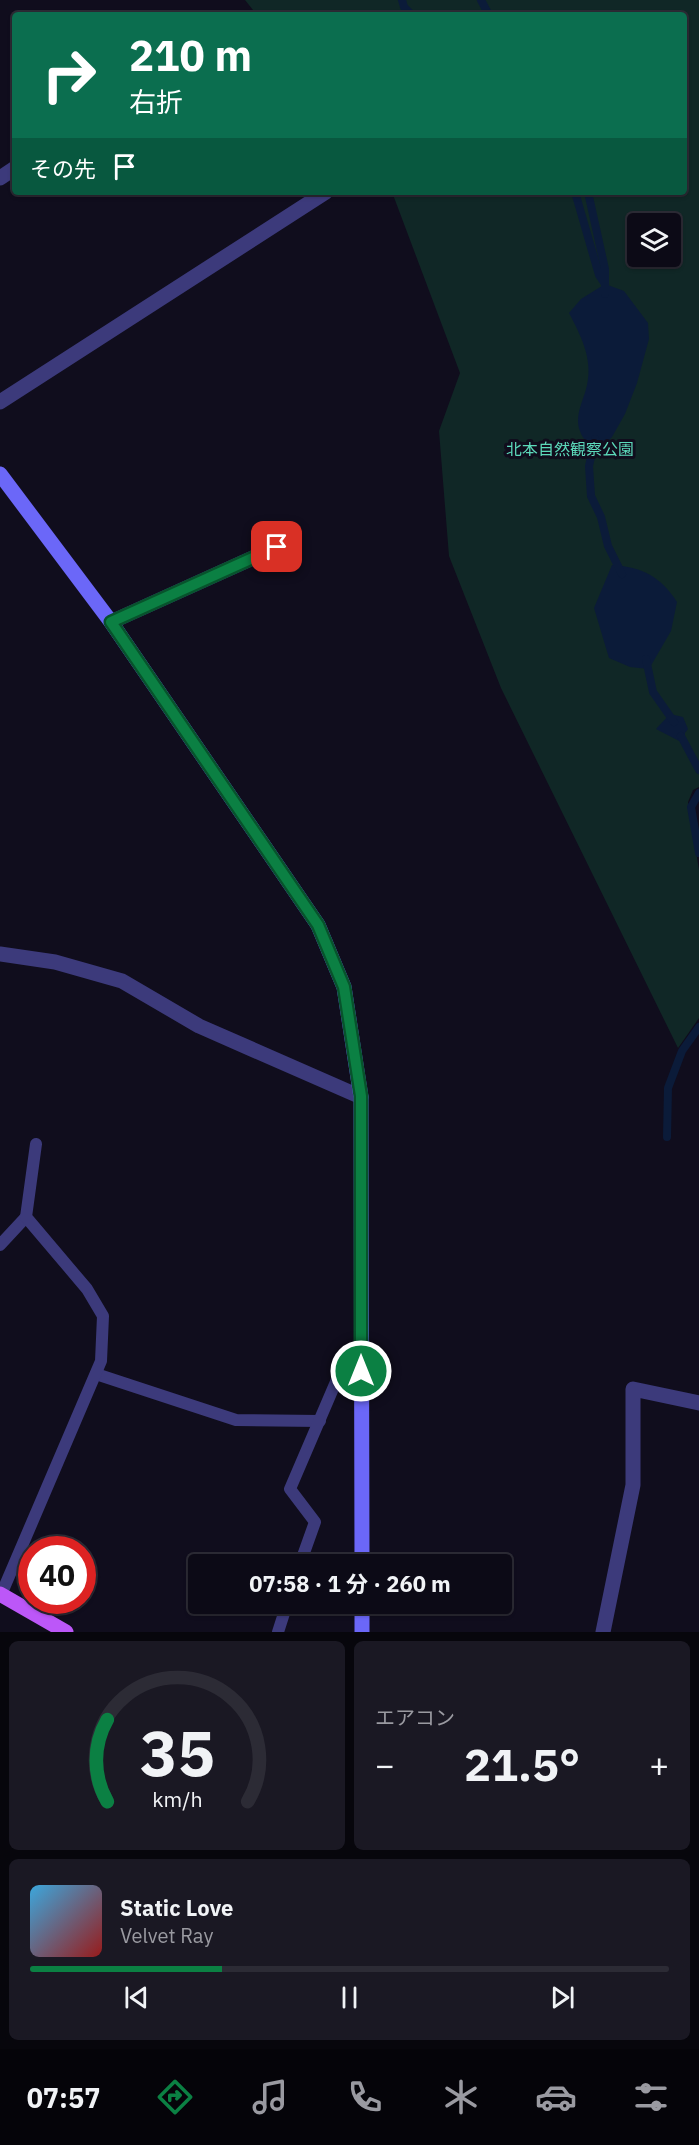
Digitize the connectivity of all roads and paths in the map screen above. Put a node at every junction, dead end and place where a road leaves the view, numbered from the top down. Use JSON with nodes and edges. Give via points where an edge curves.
{"nodes":[{"id":1,"x":321,"y":195,"type":"edge"},
{"id":2,"x":0,"y":402,"type":"edge"},
{"id":3,"x":0,"y":474,"type":"edge"},
{"id":4,"x":277,"y":547,"type":"dead end"},
{"id":5,"x":111,"y":622,"type":"junction"},
{"id":6,"x":0,"y":954,"type":"edge"},
{"id":7,"x":361,"y":1096,"type":"junction"},
{"id":8,"x":36,"y":1144,"type":"dead end"},
{"id":9,"x":26,"y":1217,"type":"junction"},
{"id":10,"x":0,"y":1245,"type":"edge"},
{"id":11,"x":361,"y":1371,"type":"junction"},
{"id":12,"x":96,"y":1374,"type":"junction"},
{"id":13,"x":699,"y":1403,"type":"edge"},
{"id":14,"x":320,"y":1421,"type":"junction"},
{"id":15,"x":303,"y":1554,"type":"edge"},
{"id":16,"x":362,"y":1554,"type":"edge"},
{"id":17,"x":0,"y":1595,"type":"edge"},
{"id":18,"x":284,"y":1614,"type":"edge"},
{"id":19,"x":362,"y":1614,"type":"edge"},
{"id":20,"x":66,"y":1632,"type":"edge"},
{"id":21,"x":278,"y":1632,"type":"edge"},
{"id":22,"x":362,"y":1632,"type":"edge"},
{"id":23,"x":603,"y":1632,"type":"edge"}],
"edges":[{"from":1,"to":2,"type":"street"},
{"from":3,"to":5,"type":"street"},
{"from":4,"to":5,"type":"street"},
{"from":5,"to":7,"type":"street","via":[[318,925],[344,987]]},
{"from":6,"to":7,"type":"street","via":[[55,962],[122,981],[199,1026]]},
{"from":7,"to":11,"type":"street"},
{"from":8,"to":9,"type":"lane"},
{"from":9,"to":10,"type":"lane"},
{"from":9,"to":12,"type":"lane","via":[[87,1289],[103,1317],[101,1361]]},
{"from":11,"to":14,"type":"lane","via":[[338,1377]]},
{"from":11,"to":16,"type":"street"},
{"from":12,"to":14,"type":"lane","via":[[236,1420]]},
{"from":12,"to":17,"type":"lane"},
{"from":13,"to":23,"type":"street","via":[[633,1389],[633,1485]]},
{"from":14,"to":15,"type":"lane","via":[[290,1489],[315,1521]]},
{"from":17,"to":20,"type":"main road"},
{"from":18,"to":21,"type":"lane"},
{"from":19,"to":22,"type":"street"}]}
